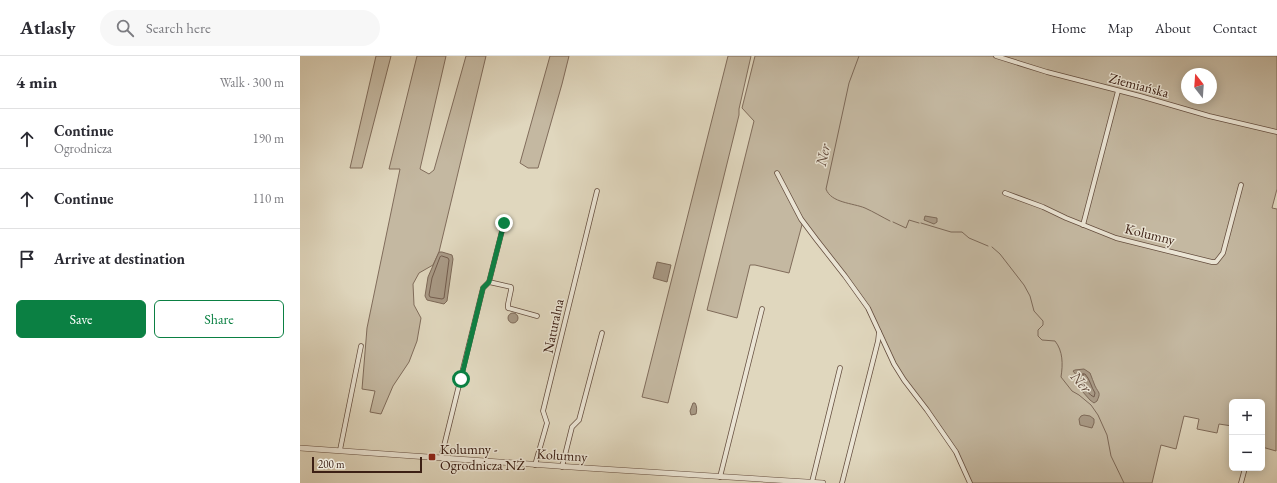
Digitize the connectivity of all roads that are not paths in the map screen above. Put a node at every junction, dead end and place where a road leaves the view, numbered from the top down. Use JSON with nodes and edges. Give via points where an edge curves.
{"nodes":[{"id":1,"x":996,"y":56,"type":"edge"},
{"id":2,"x":1118,"y":91,"type":"junction"},
{"id":3,"x":1277,"y":132,"type":"edge"},
{"id":4,"x":777,"y":173,"type":"dead end"},
{"id":5,"x":1241,"y":185,"type":"dead end"},
{"id":6,"x":597,"y":191,"type":"dead end"},
{"id":7,"x":1004,"y":193,"type":"dead end"},
{"id":8,"x":504,"y":223,"type":"dead end"},
{"id":9,"x":1083,"y":225,"type":"junction"},
{"id":10,"x":489,"y":282,"type":"junction"},
{"id":11,"x":762,"y":309,"type":"dead end"},
{"id":12,"x":537,"y":316,"type":"dead end"},
{"id":13,"x":879,"y":331,"type":"junction"},
{"id":14,"x":602,"y":333,"type":"dead end"},
{"id":15,"x":361,"y":346,"type":"dead end"},
{"id":16,"x":840,"y":368,"type":"dead end"},
{"id":17,"x":300,"y":448,"type":"edge"},
{"id":18,"x":340,"y":450,"type":"junction"},
{"id":19,"x":441,"y":458,"type":"junction"},
{"id":20,"x":535,"y":465,"type":"junction"},
{"id":21,"x":562,"y":467,"type":"junction"},
{"id":22,"x":1244,"y":471,"type":"edge"},
{"id":23,"x":720,"y":477,"type":"junction"},
{"id":24,"x":812,"y":482,"type":"edge"},
{"id":25,"x":823,"y":483,"type":"edge"},
{"id":26,"x":842,"y":483,"type":"edge"},
{"id":27,"x":970,"y":483,"type":"edge"},
{"id":28,"x":1241,"y":483,"type":"edge"}],
"edges":[{"from":1,"to":2,"type":"street","name":"Ziemiańska"},
{"from":2,"to":3,"type":"street","name":"Ziemiańska"},
{"from":2,"to":9,"type":"street"},
{"from":4,"to":13,"type":"street","via":[[801,219],[866,305]]},
{"from":5,"to":9,"type":"street","name":"Kolumny","via":[[1223,253],[1216,262],[1116,238]]},
{"from":6,"to":20,"type":"street","name":"Naturalna","via":[[543,411],[546,423]]},
{"from":7,"to":9,"type":"street","name":"Kolumny"},
{"from":8,"to":10,"type":"street"},
{"from":10,"to":12,"type":"street","via":[[511,287],[508,308]]},
{"from":10,"to":19,"type":"street","via":[[483,288]]},
{"from":11,"to":23,"type":"street"},
{"from":13,"to":26,"type":"street"},
{"from":13,"to":27,"type":"street","via":[[894,364],[956,452]]},
{"from":14,"to":21,"type":"street","via":[[579,420],[572,426]]},
{"from":15,"to":18,"type":"street"},
{"from":16,"to":24,"type":"street"},
{"from":17,"to":18,"type":"street","name":"Kolumny"},
{"from":18,"to":19,"type":"street","name":"Kolumny"},
{"from":19,"to":20,"type":"street","name":"Kolumny"},
{"from":20,"to":21,"type":"street","name":"Kolumny"},
{"from":21,"to":23,"type":"street","name":"Kolumny"},
{"from":22,"to":28,"type":"street"},
{"from":23,"to":24,"type":"street","name":"Kolumny"},
{"from":24,"to":25,"type":"street","name":"Kolumny"}]}
